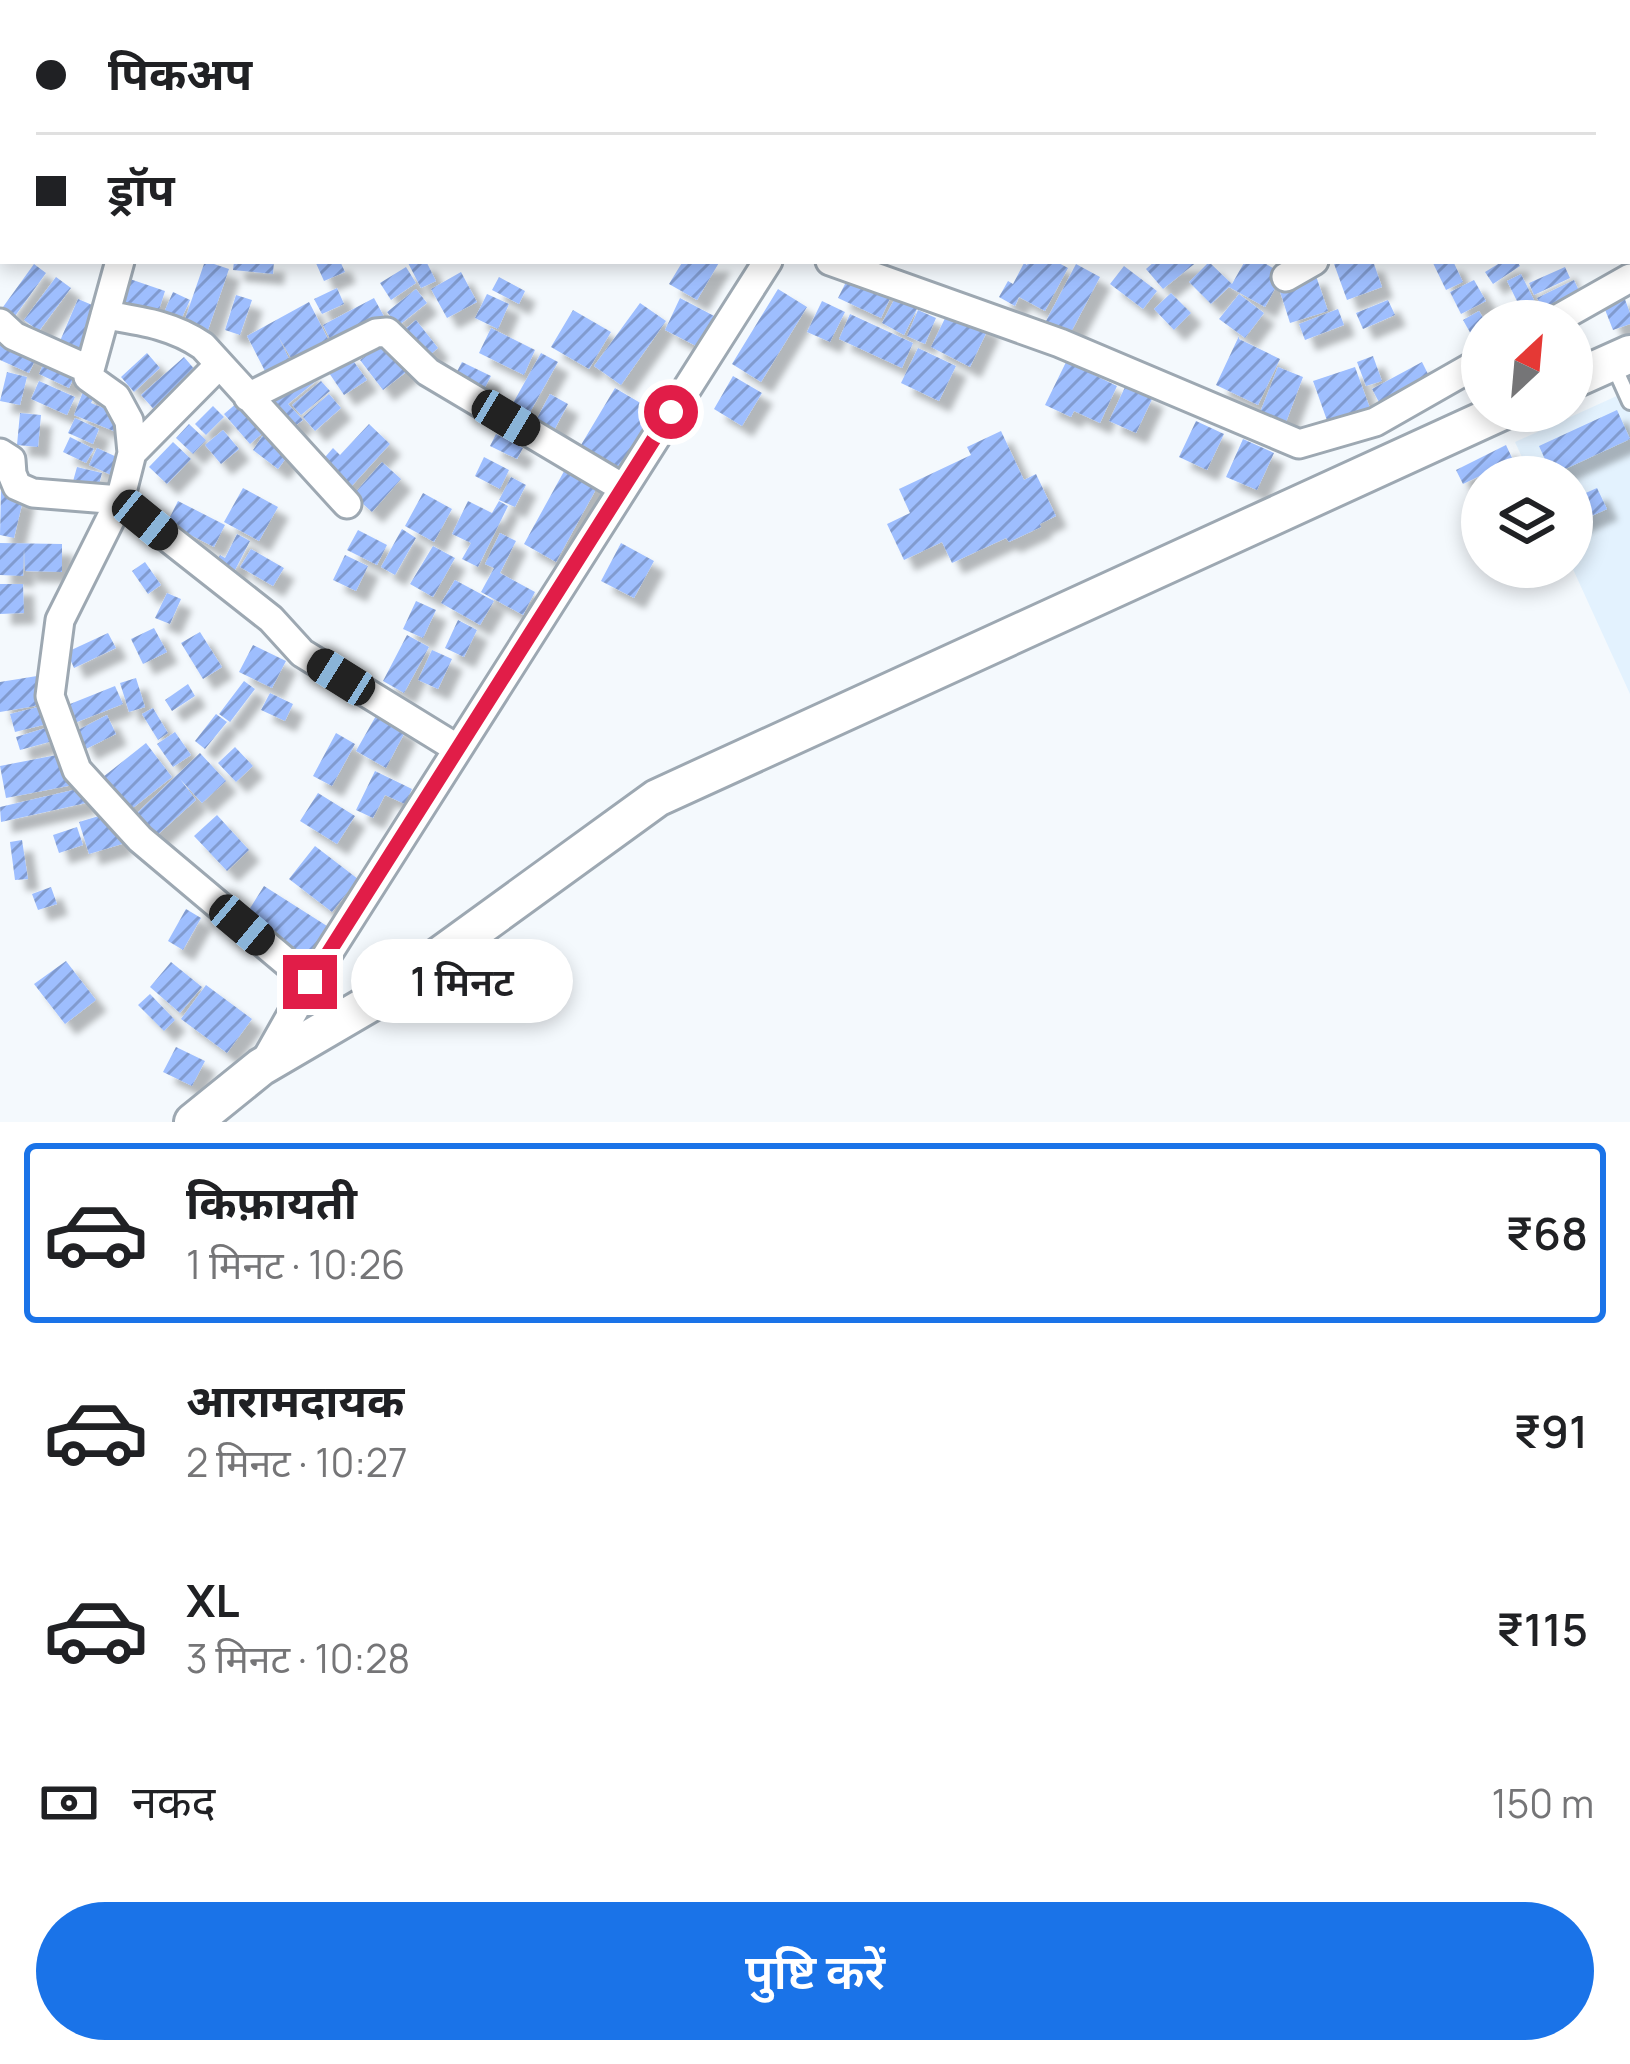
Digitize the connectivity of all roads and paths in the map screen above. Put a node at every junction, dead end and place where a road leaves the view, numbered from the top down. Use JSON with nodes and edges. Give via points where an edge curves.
{"nodes":[{"id":1,"x":119,"y":264,"type":"edge"},
{"id":2,"x":766,"y":264,"type":"edge"},
{"id":3,"x":838,"y":264,"type":"edge"},
{"id":4,"x":1309,"y":264,"type":"edge"},
{"id":5,"x":1286,"y":278,"type":"dead end"},
{"id":6,"x":1630,"y":278,"type":"edge"},
{"id":7,"x":1591,"y":300,"type":"edge"},
{"id":8,"x":105,"y":315,"type":"junction"},
{"id":9,"x":0,"y":323,"type":"edge"},
{"id":10,"x":1621,"y":358,"type":"edge"},
{"id":11,"x":219,"y":365,"type":"junction"},
{"id":12,"x":90,"y":370,"type":"junction"},
{"id":13,"x":1593,"y":371,"type":"edge"},
{"id":14,"x":1461,"y":374,"type":"edge"},
{"id":15,"x":248,"y":397,"type":"junction"},
{"id":16,"x":1630,"y":401,"type":"edge"},
{"id":17,"x":1461,"y":430,"type":"edge"},
{"id":18,"x":0,"y":453,"type":"edge"},
{"id":19,"x":132,"y":453,"type":"junction"},
{"id":20,"x":622,"y":488,"type":"junction"},
{"id":21,"x":120,"y":500,"type":"junction"},
{"id":22,"x":347,"y":504,"type":"dead end"},
{"id":23,"x":458,"y":749,"type":"junction"},
{"id":24,"x":310,"y":982,"type":"junction"},
{"id":25,"x":261,"y":1067,"type":"junction"},
{"id":26,"x":193,"y":1122,"type":"edge"}],
"edges":[{"from":1,"to":8,"type":"street"},
{"from":2,"to":20,"type":"street"},
{"from":3,"to":14,"type":"street","via":[[1060,343],[1299,444],[1375,422]]},
{"from":4,"to":5,"type":"street"},
{"from":6,"to":7,"type":"street"},
{"from":8,"to":11,"type":"street","via":[[182,332]]},
{"from":8,"to":12,"type":"street"},
{"from":9,"to":12,"type":"street"},
{"from":10,"to":13,"type":"street"},
{"from":10,"to":16,"type":"lane"},
{"from":11,"to":15,"type":"street"},
{"from":11,"to":19,"type":"street"},
{"from":12,"to":19,"type":"street","via":[[129,421]]},
{"from":15,"to":20,"type":"street","via":[[387,332],[428,372]]},
{"from":15,"to":22,"type":"street"},
{"from":17,"to":25,"type":"street","via":[[657,798],[391,991]]},
{"from":18,"to":21,"type":"street","via":[[17,486],[33,493]]},
{"from":19,"to":21,"type":"street"},
{"from":20,"to":23,"type":"street"},
{"from":21,"to":23,"type":"street","via":[[271,619],[302,653]]},
{"from":21,"to":24,"type":"street","via":[[60,620],[50,696],[77,770],[140,839]]},
{"from":23,"to":24,"type":"street"},
{"from":24,"to":25,"type":"street"},
{"from":25,"to":26,"type":"street"}]}
